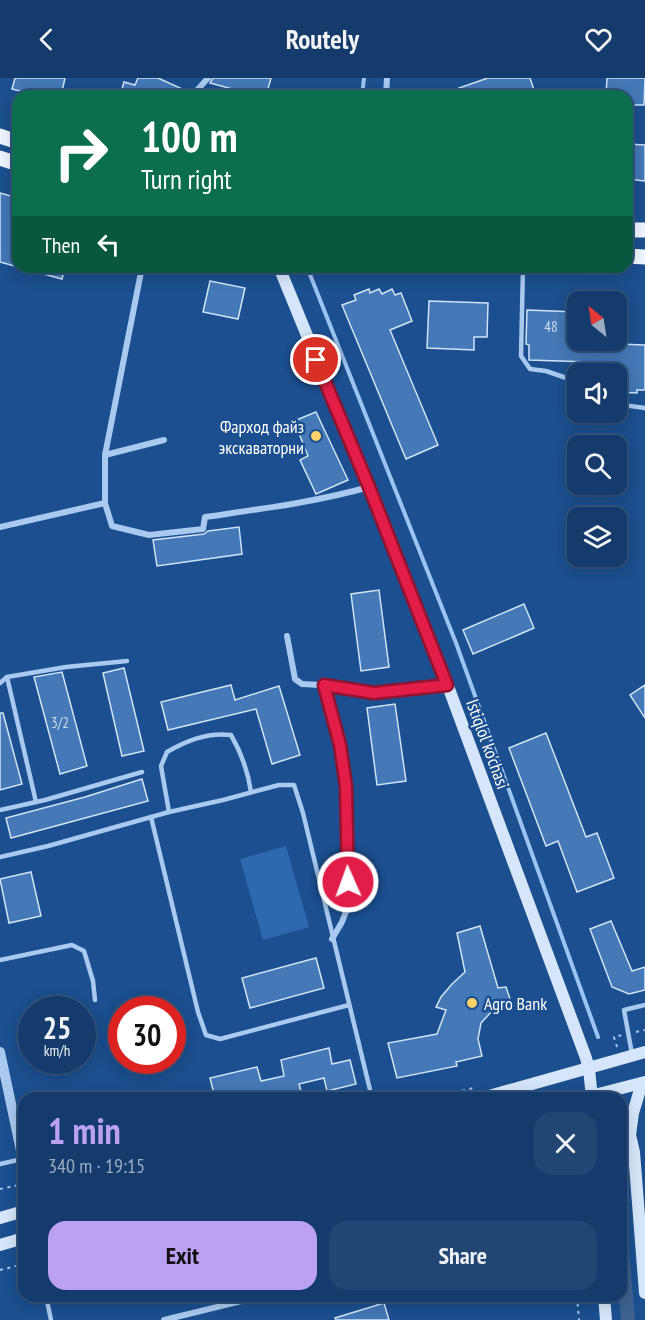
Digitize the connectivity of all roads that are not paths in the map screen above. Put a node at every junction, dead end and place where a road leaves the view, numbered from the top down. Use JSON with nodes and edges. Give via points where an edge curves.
{"nodes":[{"id":1,"x":208,"y":78,"type":"edge"},
{"id":2,"x":197,"y":90,"type":"edge"},
{"id":3,"x":141,"y":273,"type":"edge"},
{"id":4,"x":281,"y":273,"type":"edge"},
{"id":5,"x":523,"y":273,"type":"edge"},
{"id":6,"x":567,"y":378,"type":"edge"},
{"id":7,"x":627,"y":406,"type":"edge"},
{"id":8,"x":645,"y":408,"type":"edge"},
{"id":9,"x":164,"y":440,"type":"dead end"},
{"id":10,"x":105,"y":455,"type":"junction"},
{"id":11,"x":369,"y":487,"type":"junction"},
{"id":12,"x":105,"y":503,"type":"junction"},
{"id":13,"x":0,"y":526,"type":"edge"},
{"id":14,"x":287,"y":636,"type":"dead end"},
{"id":15,"x":127,"y":661,"type":"dead end"},
{"id":16,"x":7,"y":677,"type":"junction"},
{"id":17,"x":0,"y":683,"type":"edge"},
{"id":18,"x":324,"y":685,"type":"junction"},
{"id":19,"x":447,"y":685,"type":"junction"},
{"id":20,"x":142,"y":772,"type":"dead end"},
{"id":21,"x":251,"y":792,"type":"junction"},
{"id":22,"x":36,"y":802,"type":"junction"},
{"id":23,"x":0,"y":810,"type":"edge"},
{"id":24,"x":169,"y":812,"type":"junction"},
{"id":25,"x":151,"y":817,"type":"junction"},
{"id":26,"x":0,"y":857,"type":"edge"},
{"id":27,"x":332,"y":939,"type":"junction"},
{"id":28,"x":0,"y":960,"type":"edge"},
{"id":29,"x":95,"y":996,"type":"edge"},
{"id":30,"x":349,"y":1005,"type":"junction"},
{"id":31,"x":645,"y":1005,"type":"edge"},
{"id":32,"x":0,"y":1052,"type":"edge"},
{"id":33,"x":639,"y":1054,"type":"edge"},
{"id":34,"x":589,"y":1069,"type":"junction"},
{"id":35,"x":643,"y":1083,"type":"edge"},
{"id":36,"x":371,"y":1092,"type":"edge"},
{"id":37,"x":504,"y":1092,"type":"edge"},
{"id":38,"x":589,"y":1092,"type":"edge"},
{"id":39,"x":606,"y":1092,"type":"edge"},
{"id":40,"x":617,"y":1092,"type":"edge"},
{"id":41,"x":627,"y":1130,"type":"edge"},
{"id":42,"x":630,"y":1135,"type":"junction"},
{"id":43,"x":18,"y":1138,"type":"edge"},
{"id":44,"x":18,"y":1162,"type":"edge"},
{"id":45,"x":0,"y":1164,"type":"edge"},
{"id":46,"x":641,"y":1195,"type":"edge"},
{"id":47,"x":18,"y":1213,"type":"edge"},
{"id":48,"x":0,"y":1218,"type":"edge"},
{"id":49,"x":18,"y":1240,"type":"edge"},
{"id":50,"x":0,"y":1245,"type":"edge"},
{"id":51,"x":645,"y":1293,"type":"edge"},
{"id":52,"x":47,"y":1302,"type":"edge"},
{"id":53,"x":238,"y":1302,"type":"edge"},
{"id":54,"x":604,"y":1302,"type":"edge"},
{"id":55,"x":51,"y":1320,"type":"edge"},
{"id":56,"x":164,"y":1320,"type":"edge"},
{"id":57,"x":606,"y":1320,"type":"edge"}],
"edges":[{"from":1,"to":2,"type":"street"},
{"from":3,"to":10,"type":"street"},
{"from":4,"to":11,"type":"main road","name":"Istiqlol ko'chasi"},
{"from":5,"to":6,"type":"lane","via":[[521,356],[530,369]]},
{"from":7,"to":8,"type":"lane"},
{"from":9,"to":10,"type":"street"},
{"from":10,"to":12,"type":"street"},
{"from":11,"to":12,"type":"street","via":[[205,518],[203,529],[149,535],[112,526]]},
{"from":11,"to":19,"type":"main road","name":"Istiqlol ko'chasi"},
{"from":12,"to":13,"type":"street"},
{"from":14,"to":18,"type":"street","via":[[295,679],[302,684]]},
{"from":15,"to":16,"type":"lane"},
{"from":16,"to":17,"type":"lane"},
{"from":16,"to":22,"type":"lane"},
{"from":18,"to":19,"type":"street","via":[[374,693]]},
{"from":18,"to":27,"type":"street","via":[[346,786],[349,904]]},
{"from":19,"to":34,"type":"main road","name":"Istiqlol ko'chasi"},
{"from":20,"to":22,"type":"lane"},
{"from":21,"to":24,"type":"lane"},
{"from":21,"to":24,"type":"lane","via":[[248,772],[231,735],[193,739],[167,752],[161,766]]},
{"from":21,"to":27,"type":"lane","via":[[294,785]]},
{"from":22,"to":23,"type":"lane"},
{"from":24,"to":25,"type":"lane"},
{"from":25,"to":26,"type":"lane"},
{"from":25,"to":30,"type":"lane","via":[[206,1035],[220,1039]]},
{"from":27,"to":30,"type":"lane"},
{"from":28,"to":29,"type":"lane","via":[[72,945],[84,951]]},
{"from":30,"to":36,"type":"lane"},
{"from":31,"to":33,"type":"lane","via":[[624,1010]]},
{"from":32,"to":43,"type":"street"},
{"from":33,"to":34,"type":"main road"},
{"from":34,"to":37,"type":"main road"},
{"from":34,"to":38,"type":"main road"},
{"from":34,"to":39,"type":"main road"},
{"from":35,"to":40,"type":"main road"},
{"from":35,"to":42,"type":"main road"},
{"from":41,"to":42,"type":"main road"},
{"from":42,"to":46,"type":"main road"},
{"from":44,"to":45,"type":"lane"},
{"from":46,"to":51,"type":"main road"},
{"from":47,"to":48,"type":"main road"},
{"from":49,"to":50,"type":"main road"},
{"from":52,"to":55,"type":"lane"},
{"from":53,"to":56,"type":"street"},
{"from":54,"to":57,"type":"main road"}]}
